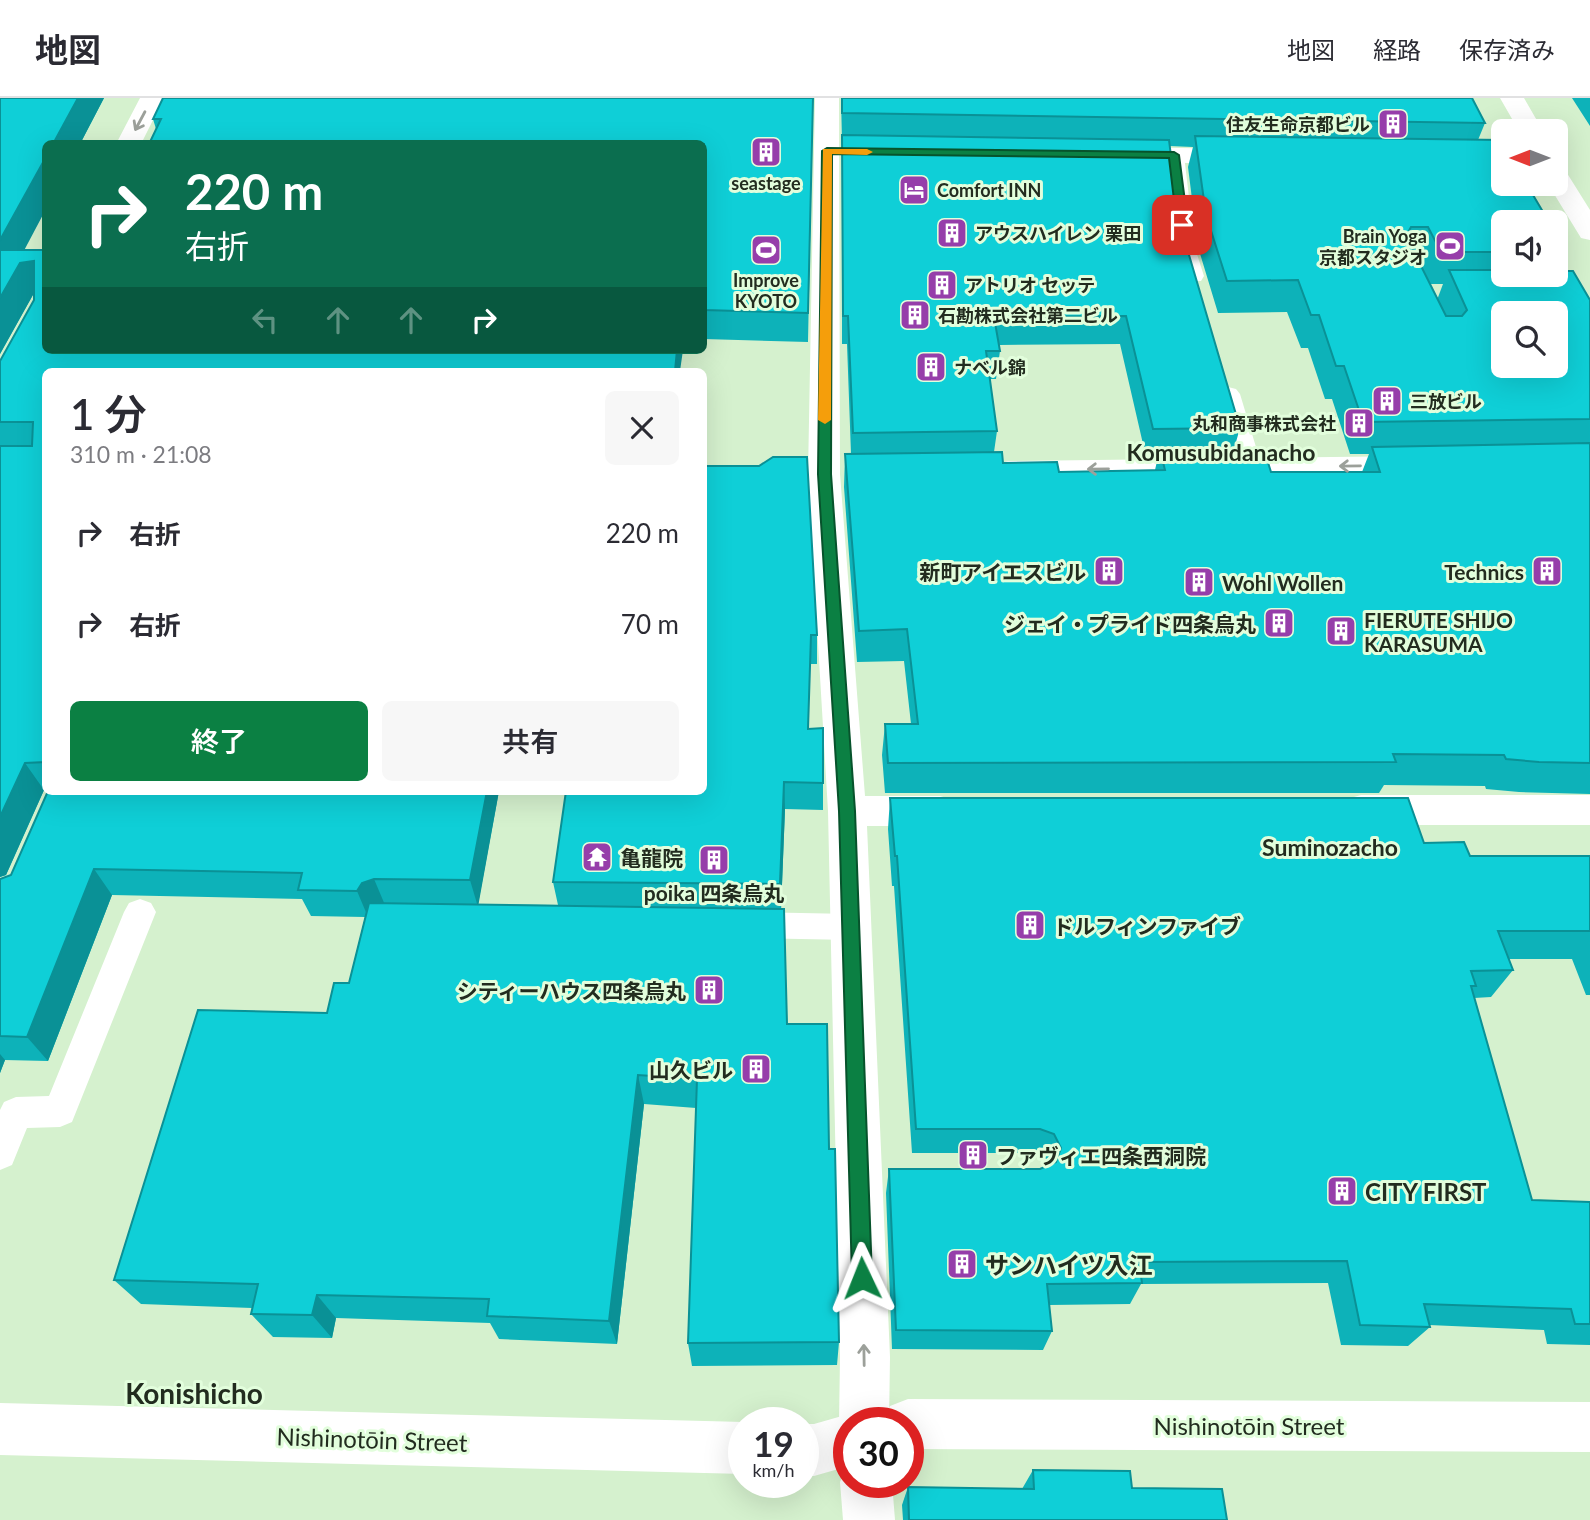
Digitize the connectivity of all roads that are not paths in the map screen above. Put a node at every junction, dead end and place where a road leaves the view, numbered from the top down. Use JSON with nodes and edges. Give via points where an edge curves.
{"nodes":[{"id":1,"x":152,"y":98,"type":"edge"},
{"id":2,"x":827,"y":98,"type":"edge"},
{"id":3,"x":1512,"y":98,"type":"edge"},
{"id":4,"x":1524,"y":119,"type":"edge"},
{"id":5,"x":130,"y":140,"type":"edge"},
{"id":6,"x":1091,"y":154,"type":"edge"},
{"id":7,"x":1174,"y":155,"type":"junction"},
{"id":8,"x":1269,"y":157,"type":"edge"},
{"id":9,"x":1568,"y":195,"type":"edge"},
{"id":10,"x":1590,"y":232,"type":"edge"},
{"id":11,"x":1200,"y":299,"type":"edge"},
{"id":12,"x":1223,"y":377,"type":"edge"},
{"id":13,"x":1440,"y":465,"type":"edge"},
{"id":14,"x":1250,"y":467,"type":"junction"},
{"id":15,"x":975,"y":471,"type":"edge"},
{"id":16,"x":1329,"y":810,"type":"edge"},
{"id":17,"x":1590,"y":810,"type":"edge"},
{"id":18,"x":847,"y":811,"type":"junction"},
{"id":19,"x":971,"y":811,"type":"edge"},
{"id":20,"x":140,"y":912,"type":"dead end"},
{"id":21,"x":715,"y":925,"type":"edge"},
{"id":22,"x":852,"y":927,"type":"junction"},
{"id":23,"x":0,"y":1153,"type":"edge"},
{"id":24,"x":864,"y":1407,"type":"edge"},
{"id":25,"x":924,"y":1424,"type":"edge"},
{"id":26,"x":1590,"y":1427,"type":"edge"},
{"id":27,"x":0,"y":1429,"type":"edge"},
{"id":28,"x":728,"y":1448,"type":"edge"},
{"id":29,"x":867,"y":1498,"type":"edge"},
{"id":30,"x":869,"y":1520,"type":"edge"}],
"edges":[{"from":1,"to":5,"type":"street","one_way":true},
{"from":2,"to":18,"type":"street","via":[[841,151],[825,473]]},
{"from":3,"to":4,"type":"street"},
{"from":6,"to":7,"type":"street"},
{"from":7,"to":8,"type":"street"},
{"from":7,"to":11,"type":"lane","via":[[1185,248]]},
{"from":9,"to":10,"type":"street"},
{"from":12,"to":14,"type":"lane"},
{"from":13,"to":14,"type":"street","one_way":true},
{"from":14,"to":15,"type":"street","one_way":true},
{"from":16,"to":17,"type":"street"},
{"from":18,"to":19,"type":"street"},
{"from":18,"to":22,"type":"street"},
{"from":20,"to":23,"type":"lane","via":[[60,1111],[16,1113]]},
{"from":21,"to":22,"type":"lane"},
{"from":24,"to":22,"type":"street","one_way":true,"via":[[873,1173]]},
{"from":25,"to":26,"type":"street","name":"Nishinotōin Street"},
{"from":27,"to":28,"type":"street","name":"Nishinotōin Street"},
{"from":29,"to":30,"type":"street"}]}
